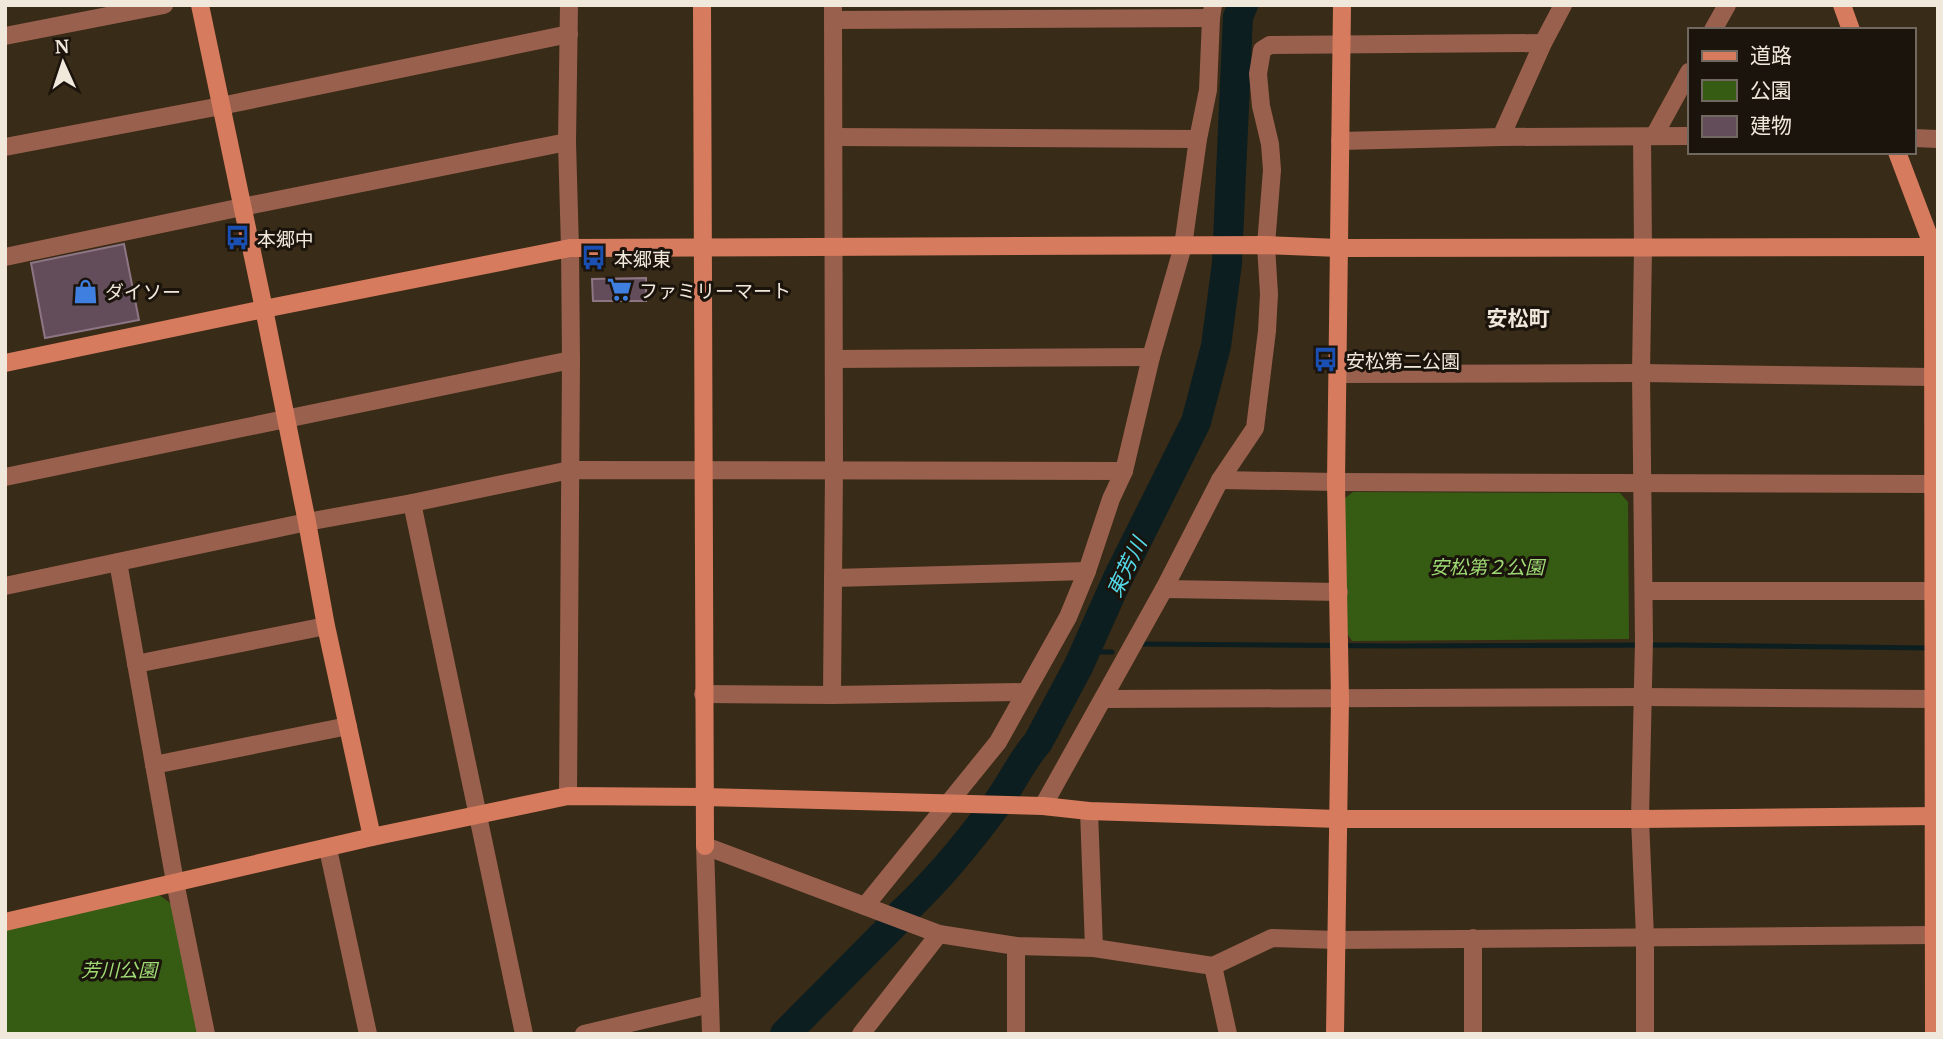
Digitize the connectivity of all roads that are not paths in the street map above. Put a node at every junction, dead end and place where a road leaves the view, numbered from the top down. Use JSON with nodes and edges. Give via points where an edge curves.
{"nodes":[{"id":1,"x":164,"y":5,"type":"edge"},
{"id":2,"x":200,"y":5,"type":"edge"},
{"id":3,"x":569,"y":5,"type":"edge"},
{"id":4,"x":702,"y":5,"type":"edge"},
{"id":5,"x":1342,"y":5,"type":"edge"},
{"id":6,"x":1563,"y":5,"type":"edge"},
{"id":7,"x":1727,"y":5,"type":"edge"},
{"id":8,"x":1842,"y":5,"type":"edge"},
{"id":9,"x":1212,"y":11,"type":"edge"},
{"id":10,"x":833,"y":13,"type":"edge"},
{"id":11,"x":1714,"y":28,"type":"edge"},
{"id":12,"x":1850,"y":28,"type":"edge"},
{"id":13,"x":569,"y":34,"type":"junction"},
{"id":14,"x":5,"y":36,"type":"edge"},
{"id":15,"x":1543,"y":43,"type":"junction"},
{"id":16,"x":1340,"y":46,"type":"junction"},
{"id":17,"x":1688,"y":74,"type":"edge"},
{"id":18,"x":221,"y":106,"type":"junction"},
{"id":19,"x":1501,"y":136,"type":"junction"},
{"id":20,"x":1648,"y":136,"type":"junction"},
{"id":21,"x":1688,"y":136,"type":"edge"},
{"id":22,"x":835,"y":137,"type":"junction"},
{"id":23,"x":1915,"y":138,"type":"edge"},
{"id":24,"x":1198,"y":139,"type":"junction"},
{"id":25,"x":1938,"y":139,"type":"edge"},
{"id":26,"x":1340,"y":141,"type":"junction"},
{"id":27,"x":566,"y":142,"type":"junction"},
{"id":28,"x":5,"y":147,"type":"edge"},
{"id":29,"x":1899,"y":154,"type":"edge"},
{"id":30,"x":242,"y":207,"type":"junction"},
{"id":31,"x":1257,"y":245,"type":"junction"},
{"id":32,"x":1186,"y":246,"type":"junction"},
{"id":33,"x":1935,"y":247,"type":"edge"},
{"id":34,"x":570,"y":248,"type":"junction"},
{"id":35,"x":702,"y":248,"type":"junction"},
{"id":36,"x":834,"y":248,"type":"junction"},
{"id":37,"x":1339,"y":248,"type":"junction"},
{"id":38,"x":1643,"y":248,"type":"junction"},
{"id":39,"x":5,"y":257,"type":"edge"},
{"id":40,"x":264,"y":309,"type":"junction"},
{"id":41,"x":1151,"y":357,"type":"junction"},
{"id":42,"x":834,"y":359,"type":"junction"},
{"id":43,"x":571,"y":360,"type":"junction"},
{"id":44,"x":5,"y":363,"type":"edge"},
{"id":45,"x":1641,"y":373,"type":"junction"},
{"id":46,"x":1338,"y":374,"type":"junction"},
{"id":47,"x":1933,"y":377,"type":"junction"},
{"id":48,"x":285,"y":418,"type":"junction"},
{"id":49,"x":1936,"y":454,"type":"edge"},
{"id":50,"x":704,"y":469,"type":"junction"},
{"id":51,"x":570,"y":470,"type":"junction"},
{"id":52,"x":834,"y":470,"type":"junction"},
{"id":53,"x":1124,"y":471,"type":"junction"},
{"id":54,"x":5,"y":477,"type":"edge"},
{"id":55,"x":1220,"y":480,"type":"junction"},
{"id":56,"x":1336,"y":482,"type":"junction"},
{"id":57,"x":1643,"y":484,"type":"junction"},
{"id":58,"x":1934,"y":484,"type":"junction"},
{"id":59,"x":412,"y":503,"type":"junction"},
{"id":60,"x":307,"y":522,"type":"junction"},
{"id":61,"x":118,"y":562,"type":"junction"},
{"id":62,"x":1087,"y":572,"type":"junction"},
{"id":63,"x":833,"y":578,"type":"junction"},
{"id":64,"x":5,"y":586,"type":"edge"},
{"id":65,"x":1164,"y":589,"type":"junction"},
{"id":66,"x":1644,"y":591,"type":"junction"},
{"id":67,"x":1936,"y":591,"type":"edge"},
{"id":68,"x":1339,"y":592,"type":"junction"},
{"id":69,"x":326,"y":626,"type":"junction"},
{"id":70,"x":136,"y":664,"type":"junction"},
{"id":71,"x":1026,"y":692,"type":"junction"},
{"id":72,"x":703,"y":694,"type":"junction"},
{"id":73,"x":832,"y":695,"type":"junction"},
{"id":74,"x":1643,"y":697,"type":"junction"},
{"id":75,"x":1340,"y":698,"type":"junction"},
{"id":76,"x":1103,"y":699,"type":"junction"},
{"id":77,"x":1933,"y":699,"type":"junction"},
{"id":78,"x":348,"y":726,"type":"junction"},
{"id":79,"x":154,"y":765,"type":"junction"},
{"id":80,"x":568,"y":796,"type":"junction"},
{"id":81,"x":704,"y":797,"type":"junction"},
{"id":82,"x":948,"y":805,"type":"junction"},
{"id":83,"x":1043,"y":806,"type":"junction"},
{"id":84,"x":1089,"y":811,"type":"junction"},
{"id":85,"x":479,"y":816,"type":"junction"},
{"id":86,"x":1936,"y":816,"type":"edge"},
{"id":87,"x":1338,"y":819,"type":"junction"},
{"id":88,"x":1640,"y":820,"type":"junction"},
{"id":89,"x":372,"y":837,"type":"junction"},
{"id":90,"x":705,"y":846,"type":"junction"},
{"id":91,"x":328,"y":849,"type":"junction"},
{"id":92,"x":174,"y":883,"type":"junction"},
{"id":93,"x":865,"y":906,"type":"junction"},
{"id":94,"x":5,"y":922,"type":"edge"},
{"id":95,"x":939,"y":934,"type":"junction"},
{"id":96,"x":1934,"y":935,"type":"junction"},
{"id":97,"x":1645,"y":937,"type":"junction"},
{"id":98,"x":1473,"y":938,"type":"junction"},
{"id":99,"x":1337,"y":940,"type":"junction"},
{"id":100,"x":1016,"y":946,"type":"junction"},
{"id":101,"x":1094,"y":948,"type":"junction"},
{"id":102,"x":1213,"y":966,"type":"junction"},
{"id":103,"x":710,"y":1004,"type":"junction"},
{"id":104,"x":206,"y":1034,"type":"edge"},
{"id":105,"x":368,"y":1034,"type":"edge"},
{"id":106,"x":524,"y":1034,"type":"edge"},
{"id":107,"x":584,"y":1034,"type":"edge"},
{"id":108,"x":711,"y":1034,"type":"edge"},
{"id":109,"x":861,"y":1034,"type":"edge"},
{"id":110,"x":1016,"y":1034,"type":"edge"},
{"id":111,"x":1228,"y":1034,"type":"edge"},
{"id":112,"x":1335,"y":1034,"type":"edge"},
{"id":113,"x":1473,"y":1034,"type":"edge"},
{"id":114,"x":1645,"y":1034,"type":"edge"},
{"id":115,"x":1934,"y":1034,"type":"edge"}],
"edges":[{"from":1,"to":14,"type":"street"},
{"from":2,"to":18,"type":"street"},
{"from":3,"to":13,"type":"street"},
{"from":4,"to":35,"type":"street"},
{"from":5,"to":16,"type":"street"},
{"from":6,"to":15,"type":"street"},
{"from":7,"to":11,"type":"street"},
{"from":8,"to":12,"type":"street"},
{"from":9,"to":10,"type":"street"},
{"from":9,"to":24,"type":"street","via":[[1208,90]]},
{"from":10,"to":22,"type":"street"},
{"from":13,"to":18,"type":"street"},
{"from":13,"to":27,"type":"street"},
{"from":15,"to":16,"type":"street"},
{"from":15,"to":19,"type":"street"},
{"from":16,"to":26,"type":"street"},
{"from":16,"to":31,"type":"street","via":[[1270,45],[1262,50],[1258,74],[1272,170]]},
{"from":17,"to":20,"type":"street"},
{"from":18,"to":28,"type":"street"},
{"from":18,"to":30,"type":"street"},
{"from":19,"to":20,"type":"street"},
{"from":19,"to":26,"type":"street"},
{"from":20,"to":21,"type":"street"},
{"from":20,"to":38,"type":"street"},
{"from":22,"to":24,"type":"street"},
{"from":22,"to":36,"type":"street"},
{"from":23,"to":25,"type":"street"},
{"from":24,"to":32,"type":"street"},
{"from":26,"to":37,"type":"street"},
{"from":27,"to":30,"type":"street"},
{"from":27,"to":34,"type":"street"},
{"from":29,"to":33,"type":"street"},
{"from":30,"to":39,"type":"street"},
{"from":30,"to":40,"type":"street"},
{"from":31,"to":32,"type":"street"},
{"from":31,"to":37,"type":"street"},
{"from":31,"to":55,"type":"street","via":[[1269,294],[1255,428]]},
{"from":32,"to":36,"type":"street"},
{"from":32,"to":41,"type":"street"},
{"from":33,"to":38,"type":"street"},
{"from":33,"to":47,"type":"street"},
{"from":34,"to":35,"type":"street"},
{"from":34,"to":40,"type":"street"},
{"from":34,"to":43,"type":"street"},
{"from":35,"to":36,"type":"street"},
{"from":35,"to":50,"type":"street"},
{"from":36,"to":42,"type":"street"},
{"from":37,"to":38,"type":"street"},
{"from":37,"to":46,"type":"street"},
{"from":38,"to":45,"type":"street"},
{"from":40,"to":44,"type":"street"},
{"from":40,"to":48,"type":"street"},
{"from":41,"to":42,"type":"street"},
{"from":41,"to":53,"type":"street"},
{"from":42,"to":52,"type":"street"},
{"from":43,"to":48,"type":"street"},
{"from":43,"to":51,"type":"street"},
{"from":45,"to":46,"type":"street"},
{"from":45,"to":47,"type":"street"},
{"from":45,"to":57,"type":"street"},
{"from":46,"to":56,"type":"street"},
{"from":47,"to":49,"type":"street"},
{"from":48,"to":54,"type":"street"},
{"from":48,"to":60,"type":"street"},
{"from":49,"to":58,"type":"street"},
{"from":50,"to":51,"type":"street"},
{"from":50,"to":52,"type":"street"},
{"from":50,"to":72,"type":"street"},
{"from":51,"to":59,"type":"street"},
{"from":51,"to":80,"type":"street"},
{"from":52,"to":53,"type":"street"},
{"from":52,"to":63,"type":"street"},
{"from":53,"to":62,"type":"street"},
{"from":55,"to":56,"type":"street"},
{"from":55,"to":65,"type":"street"},
{"from":56,"to":57,"type":"street"},
{"from":56,"to":68,"type":"street"},
{"from":57,"to":58,"type":"street"},
{"from":57,"to":66,"type":"street"},
{"from":58,"to":67,"type":"street"},
{"from":59,"to":60,"type":"street"},
{"from":59,"to":85,"type":"street"},
{"from":60,"to":61,"type":"street"},
{"from":60,"to":69,"type":"street"},
{"from":61,"to":64,"type":"street"},
{"from":61,"to":70,"type":"street"},
{"from":62,"to":63,"type":"street"},
{"from":62,"to":71,"type":"street"},
{"from":63,"to":73,"type":"street"},
{"from":65,"to":68,"type":"street"},
{"from":65,"to":76,"type":"street"},
{"from":66,"to":67,"type":"street"},
{"from":66,"to":74,"type":"street"},
{"from":67,"to":77,"type":"street"},
{"from":68,"to":75,"type":"street"},
{"from":69,"to":70,"type":"street"},
{"from":69,"to":78,"type":"street"},
{"from":70,"to":79,"type":"street"},
{"from":71,"to":73,"type":"street"},
{"from":71,"to":82,"type":"street","via":[[998,743]]},
{"from":72,"to":73,"type":"street"},
{"from":72,"to":81,"type":"street"},
{"from":74,"to":75,"type":"street"},
{"from":74,"to":77,"type":"street"},
{"from":74,"to":88,"type":"street"},
{"from":75,"to":76,"type":"street"},
{"from":75,"to":87,"type":"street"},
{"from":76,"to":83,"type":"street"},
{"from":77,"to":86,"type":"street"},
{"from":78,"to":79,"type":"street"},
{"from":78,"to":89,"type":"street"},
{"from":79,"to":92,"type":"street"},
{"from":80,"to":81,"type":"street"},
{"from":80,"to":85,"type":"street"},
{"from":81,"to":82,"type":"street"},
{"from":81,"to":90,"type":"street"},
{"from":82,"to":83,"type":"street"},
{"from":82,"to":93,"type":"street"},
{"from":83,"to":84,"type":"street"},
{"from":84,"to":87,"type":"street"},
{"from":84,"to":101,"type":"street"},
{"from":85,"to":89,"type":"street"},
{"from":85,"to":106,"type":"street"},
{"from":86,"to":88,"type":"street"},
{"from":86,"to":96,"type":"street"},
{"from":87,"to":88,"type":"street"},
{"from":87,"to":99,"type":"street"},
{"from":88,"to":97,"type":"street"},
{"from":89,"to":91,"type":"street"},
{"from":90,"to":93,"type":"street"},
{"from":90,"to":103,"type":"street"},
{"from":91,"to":92,"type":"street"},
{"from":91,"to":105,"type":"street"},
{"from":92,"to":94,"type":"street"},
{"from":92,"to":104,"type":"street"},
{"from":93,"to":95,"type":"street"},
{"from":95,"to":100,"type":"street"},
{"from":95,"to":109,"type":"street"},
{"from":96,"to":97,"type":"street"},
{"from":96,"to":115,"type":"street"},
{"from":97,"to":98,"type":"street"},
{"from":97,"to":114,"type":"street"},
{"from":98,"to":99,"type":"street"},
{"from":98,"to":113,"type":"street"},
{"from":99,"to":102,"type":"street","via":[[1272,938]]},
{"from":99,"to":112,"type":"street"},
{"from":100,"to":101,"type":"street"},
{"from":100,"to":110,"type":"street"},
{"from":101,"to":102,"type":"street"},
{"from":102,"to":111,"type":"street"},
{"from":103,"to":107,"type":"street"},
{"from":103,"to":108,"type":"street"}]}
